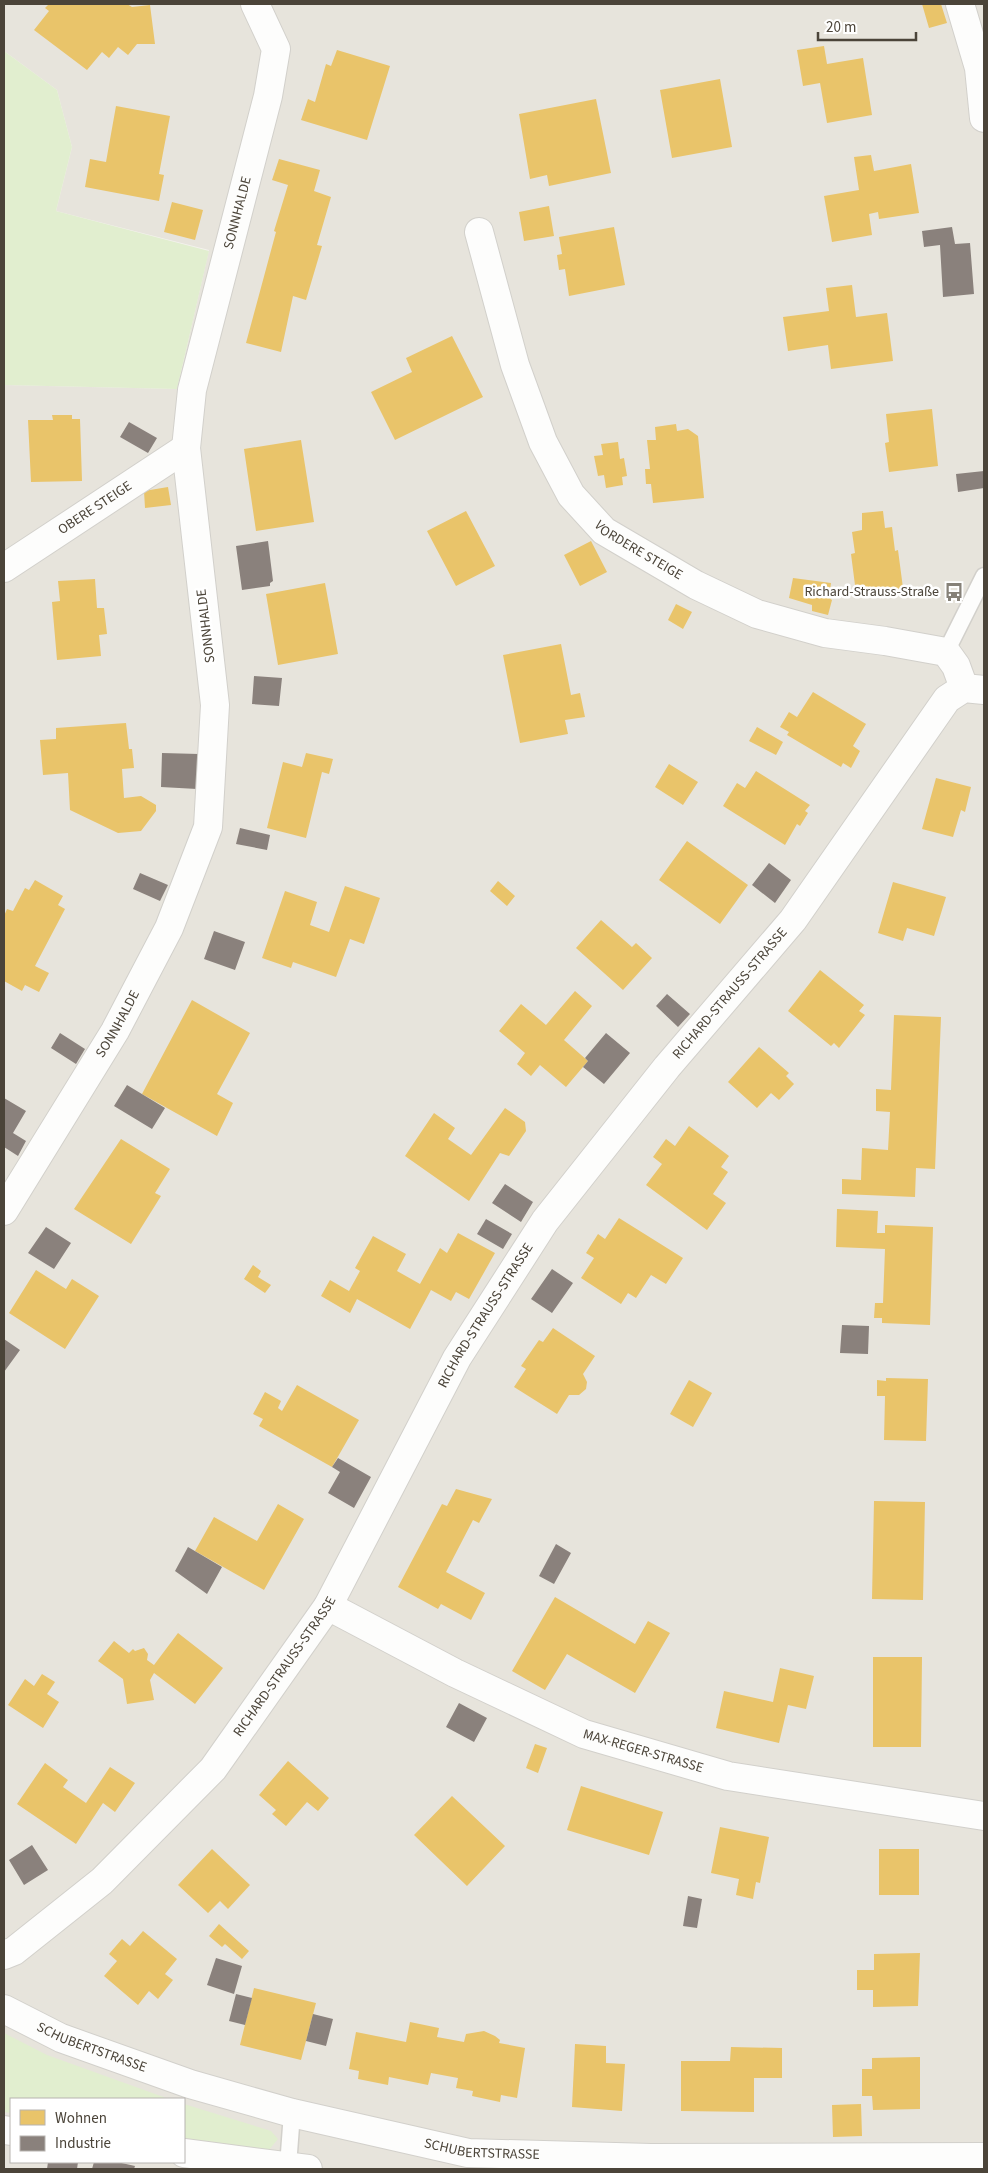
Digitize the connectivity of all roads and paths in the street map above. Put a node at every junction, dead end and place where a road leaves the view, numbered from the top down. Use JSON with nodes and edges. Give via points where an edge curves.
{"nodes":[{"id":1,"x":255,"y":4,"type":"edge"},
{"id":2,"x":960,"y":4,"type":"edge"},
{"id":3,"x":984,"y":118,"type":"edge"},
{"id":4,"x":479,"y":232,"type":"dead end"},
{"id":5,"x":186,"y":448,"type":"junction"},
{"id":6,"x":4,"y":568,"type":"edge"},
{"id":7,"x":983,"y":578,"type":"edge"},
{"id":8,"x":946,"y":652,"type":"junction"},
{"id":9,"x":974,"y":689,"type":"edge"},
{"id":10,"x":4,"y":1212,"type":"edge"},
{"id":11,"x":328,"y":1606,"type":"junction"},
{"id":12,"x":984,"y":1816,"type":"edge"},
{"id":13,"x":4,"y":1955,"type":"edge"},
{"id":14,"x":4,"y":2009,"type":"edge"},
{"id":15,"x":292,"y":2114,"type":"junction"},
{"id":16,"x":185,"y":2153,"type":"edge"},
{"id":17,"x":984,"y":2157,"type":"edge"},
{"id":18,"x":298,"y":2167,"type":"edge"}],
"edges":[{"from":1,"to":5,"type":"street","name":"SONNHALDE","via":[[276,50],[268,96],[192,390]]},
{"from":2,"to":3,"type":"street","via":[[979,68]]},
{"from":4,"to":8,"type":"street","name":"VORDERE STEIGE","via":[[515,365],[543,442],[571,495],[604,531],[696,585],[757,614],[825,633]]},
{"from":5,"to":6,"type":"street","name":"OBERE STEIGE"},
{"from":5,"to":10,"type":"street","name":"SONNHALDE","via":[[215,705],[208,826],[168,928],[115,1031]]},
{"from":7,"to":8,"type":"lane"},
{"from":8,"to":9,"type":"street"},
{"from":9,"to":11,"type":"street","name":"RICHARD-STRAUSS-STRASSE","via":[[947,699],[793,920],[667,1067],[545,1221],[457,1358]]},
{"from":11,"to":12,"type":"street","name":"MAX-REGER-STRASSE","via":[[455,1673],[584,1734],[728,1776]]},
{"from":11,"to":13,"type":"street","name":"RICHARD-STRAUSS-STRASSE","via":[[213,1769],[102,1881],[14,1951]]},
{"from":14,"to":15,"type":"street","name":"SCHUBERTSTRASSE","via":[[61,2038],[190,2084]]},
{"from":15,"to":17,"type":"street","name":"SCHUBERTSTRASSE","via":[[468,2152],[651,2158]]},
{"from":15,"to":18,"type":"lane"},
{"from":16,"to":18,"type":"street"}]}
